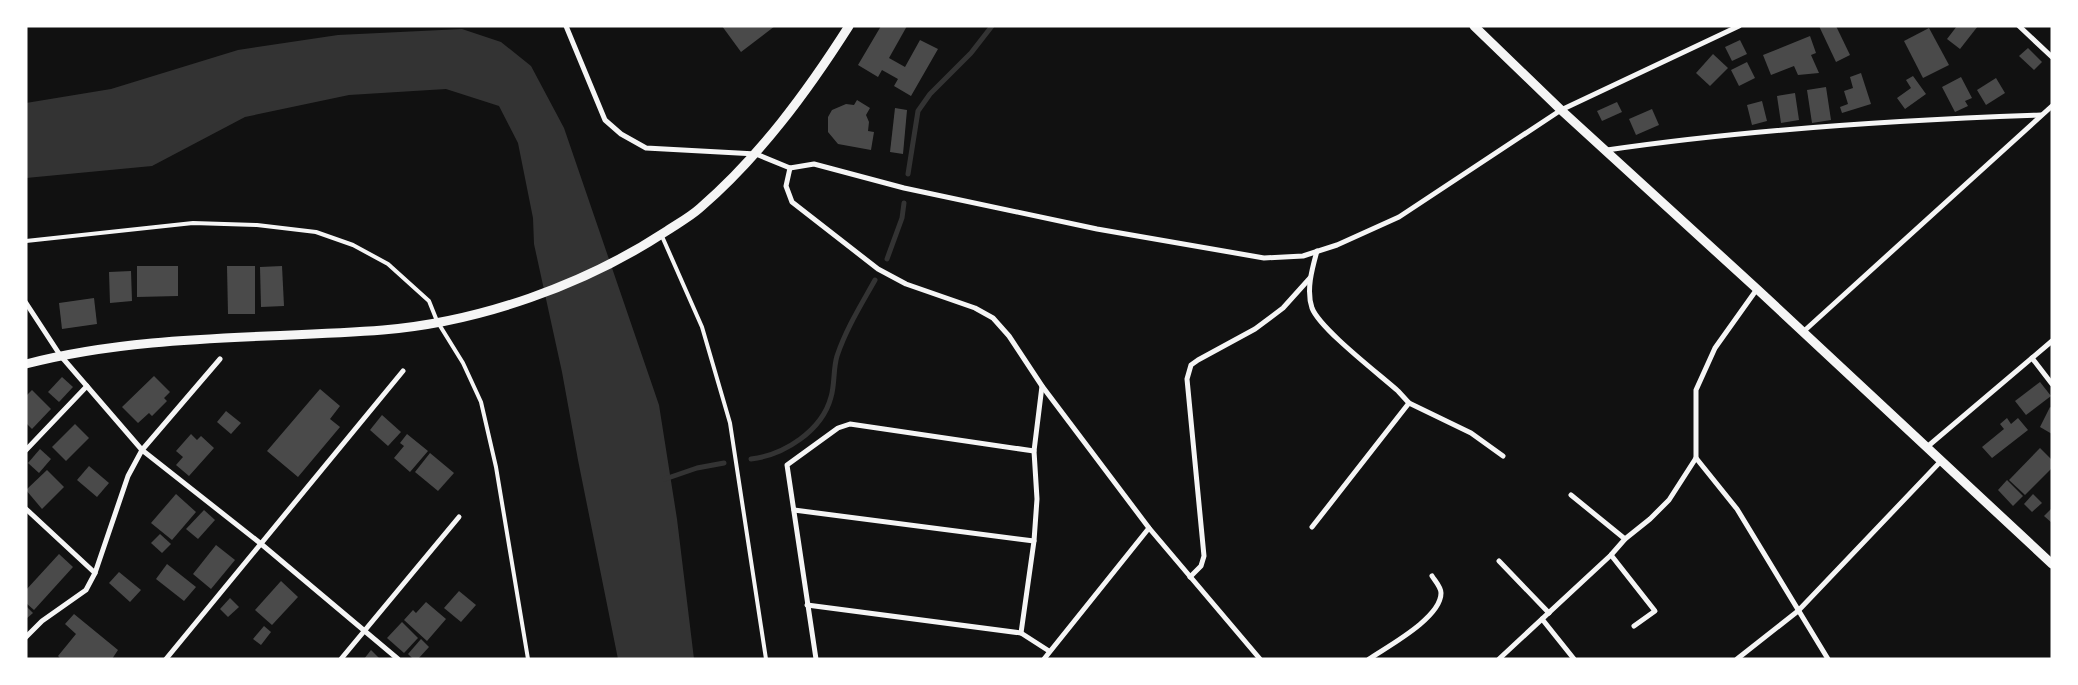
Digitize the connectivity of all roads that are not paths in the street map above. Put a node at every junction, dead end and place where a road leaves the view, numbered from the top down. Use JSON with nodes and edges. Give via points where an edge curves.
{"nodes":[{"id":1,"x":566,"y":26,"type":"edge"},
{"id":2,"x":849,"y":26,"type":"edge"},
{"id":3,"x":1474,"y":26,"type":"edge"},
{"id":4,"x":1739,"y":26,"type":"edge"},
{"id":5,"x":2019,"y":26,"type":"edge"},
{"id":6,"x":1729,"y":28,"type":"edge"},
{"id":7,"x":2052,"y":57,"type":"edge"},
{"id":8,"x":2052,"y":106,"type":"edge"},
{"id":9,"x":1561,"y":110,"type":"junction"},
{"id":10,"x":2041,"y":115,"type":"junction"},
{"id":11,"x":1607,"y":150,"type":"junction"},
{"id":12,"x":756,"y":154,"type":"junction"},
{"id":13,"x":790,"y":168,"type":"junction"},
{"id":14,"x":661,"y":234,"type":"junction"},
{"id":15,"x":26,"y":241,"type":"edge"},
{"id":16,"x":1318,"y":252,"type":"junction"},
{"id":17,"x":1310,"y":278,"type":"junction"},
{"id":18,"x":1757,"y":289,"type":"junction"},
{"id":19,"x":26,"y":303,"type":"edge"},
{"id":20,"x":437,"y":321,"type":"junction"},
{"id":21,"x":1803,"y":332,"type":"junction"},
{"id":22,"x":2052,"y":341,"type":"edge"},
{"id":23,"x":60,"y":355,"type":"junction"},
{"id":24,"x":2032,"y":358,"type":"junction"},
{"id":25,"x":220,"y":359,"type":"dead end"},
{"id":26,"x":26,"y":364,"type":"edge"},
{"id":27,"x":403,"y":370,"type":"dead end"},
{"id":28,"x":2052,"y":384,"type":"edge"},
{"id":29,"x":87,"y":386,"type":"junction"},
{"id":30,"x":1042,"y":386,"type":"junction"},
{"id":31,"x":1409,"y":403,"type":"junction"},
{"id":32,"x":1927,"y":448,"type":"junction"},
{"id":33,"x":26,"y":450,"type":"edge"},
{"id":34,"x":142,"y":450,"type":"junction"},
{"id":35,"x":1034,"y":451,"type":"junction"},
{"id":36,"x":1503,"y":456,"type":"dead end"},
{"id":37,"x":1696,"y":458,"type":"junction"},
{"id":38,"x":1941,"y":461,"type":"junction"},
{"id":39,"x":1571,"y":495,"type":"dead end"},
{"id":40,"x":26,"y":509,"type":"edge"},
{"id":41,"x":794,"y":510,"type":"junction"},
{"id":42,"x":459,"y":517,"type":"dead end"},
{"id":43,"x":1312,"y":527,"type":"dead end"},
{"id":44,"x":1149,"y":528,"type":"junction"},
{"id":45,"x":1625,"y":539,"type":"junction"},
{"id":46,"x":1034,"y":541,"type":"junction"},
{"id":47,"x":260,"y":542,"type":"junction"},
{"id":48,"x":1612,"y":555,"type":"junction"},
{"id":49,"x":1499,"y":561,"type":"dead end"},
{"id":50,"x":2052,"y":564,"type":"edge"},
{"id":51,"x":95,"y":573,"type":"junction"},
{"id":52,"x":1432,"y":576,"type":"dead end"},
{"id":53,"x":1190,"y":578,"type":"junction"},
{"id":54,"x":807,"y":605,"type":"junction"},
{"id":55,"x":1798,"y":611,"type":"junction"},
{"id":56,"x":1549,"y":613,"type":"junction"},
{"id":57,"x":1542,"y":619,"type":"junction"},
{"id":58,"x":1634,"y":626,"type":"dead end"},
{"id":59,"x":364,"y":630,"type":"junction"},
{"id":60,"x":1021,"y":633,"type":"junction"},
{"id":61,"x":26,"y":637,"type":"edge"},
{"id":62,"x":1050,"y":651,"type":"junction"},
{"id":63,"x":166,"y":659,"type":"edge"},
{"id":64,"x":341,"y":659,"type":"edge"},
{"id":65,"x":398,"y":659,"type":"edge"},
{"id":66,"x":528,"y":659,"type":"edge"},
{"id":67,"x":766,"y":659,"type":"edge"},
{"id":68,"x":816,"y":659,"type":"edge"},
{"id":69,"x":1044,"y":659,"type":"edge"},
{"id":70,"x":1260,"y":659,"type":"edge"},
{"id":71,"x":1369,"y":659,"type":"edge"},
{"id":72,"x":1499,"y":659,"type":"edge"},
{"id":73,"x":1574,"y":659,"type":"edge"},
{"id":74,"x":1737,"y":659,"type":"edge"},
{"id":75,"x":1828,"y":659,"type":"edge"}],
"edges":[{"from":1,"to":12,"type":"street","via":[[605,120],[621,134],[646,148]]},
{"from":2,"to":12,"type":"street","via":[[821,70]]},
{"from":3,"to":9,"type":"street"},
{"from":4,"to":6,"type":"street"},
{"from":5,"to":7,"type":"street"},
{"from":6,"to":9,"type":"street"},
{"from":8,"to":10,"type":"street"},
{"from":9,"to":11,"type":"street"},
{"from":9,"to":16,"type":"street","via":[[1399,216]]},
{"from":10,"to":11,"type":"street","via":[[1955,118],[1688,138]]},
{"from":10,"to":21,"type":"street"},
{"from":11,"to":18,"type":"street"},
{"from":12,"to":13,"type":"street"},
{"from":12,"to":14,"type":"street","via":[[698,210]]},
{"from":13,"to":16,"type":"street","via":[[814,164],[904,188],[1078,225],[1264,258]]},
{"from":13,"to":30,"type":"street","via":[[786,186],[792,202],[878,269],[906,284],[975,308],[993,318]]},
{"from":14,"to":20,"type":"street","via":[[620,260],[558,288],[513,303]]},
{"from":14,"to":67,"type":"lane","via":[[702,327],[730,423]]},
{"from":15,"to":20,"type":"lane","via":[[194,223],[257,225],[316,232],[353,245],[388,264],[429,301]]},
{"from":16,"to":17,"type":"street"},
{"from":17,"to":31,"type":"street","via":[[1312,307],[1321,323]]},
{"from":17,"to":53,"type":"street","via":[[1283,308],[1262,324],[1191,365],[1187,379],[1204,556],[1201,566]]},
{"from":18,"to":21,"type":"street"},
{"from":18,"to":37,"type":"street","via":[[1715,348],[1696,390]]},
{"from":19,"to":23,"type":"street"},
{"from":20,"to":23,"type":"street","via":[[385,330],[134,344]]},
{"from":20,"to":66,"type":"lane","via":[[463,363],[481,402],[496,466]]},
{"from":21,"to":32,"type":"street"},
{"from":22,"to":24,"type":"street"},
{"from":23,"to":26,"type":"street"},
{"from":23,"to":29,"type":"street"},
{"from":24,"to":28,"type":"street"},
{"from":24,"to":32,"type":"street"},
{"from":25,"to":34,"type":"street"},
{"from":27,"to":47,"type":"street"},
{"from":29,"to":33,"type":"street"},
{"from":29,"to":34,"type":"street"},
{"from":30,"to":35,"type":"street"},
{"from":30,"to":44,"type":"street"},
{"from":31,"to":36,"type":"street","via":[[1471,433]]},
{"from":31,"to":43,"type":"street"},
{"from":32,"to":38,"type":"street"},
{"from":34,"to":47,"type":"street"},
{"from":34,"to":51,"type":"street","via":[[128,476]]},
{"from":35,"to":41,"type":"street","via":[[850,424],[838,428],[787,465]]},
{"from":35,"to":46,"type":"street","via":[[1037,499]]},
{"from":37,"to":45,"type":"street","via":[[1669,500]]},
{"from":37,"to":55,"type":"street","via":[[1737,509]]},
{"from":38,"to":50,"type":"street"},
{"from":38,"to":55,"type":"street"},
{"from":39,"to":45,"type":"street"},
{"from":40,"to":51,"type":"street"},
{"from":41,"to":46,"type":"street"},
{"from":41,"to":54,"type":"street"},
{"from":42,"to":59,"type":"street"},
{"from":44,"to":53,"type":"street"},
{"from":44,"to":62,"type":"street"},
{"from":45,"to":48,"type":"street"},
{"from":46,"to":60,"type":"street"},
{"from":47,"to":59,"type":"street"},
{"from":47,"to":63,"type":"street"},
{"from":48,"to":56,"type":"street"},
{"from":48,"to":58,"type":"street","via":[[1655,611]]},
{"from":49,"to":56,"type":"street"},
{"from":51,"to":61,"type":"street","via":[[86,590],[42,621]]},
{"from":52,"to":71,"type":"street","via":[[1441,591],[1439,602],[1429,617]]},
{"from":53,"to":70,"type":"street"},
{"from":54,"to":60,"type":"street"},
{"from":54,"to":68,"type":"street"},
{"from":55,"to":74,"type":"street"},
{"from":55,"to":75,"type":"street"},
{"from":56,"to":57,"type":"street"},
{"from":57,"to":72,"type":"street"},
{"from":57,"to":73,"type":"street"},
{"from":59,"to":64,"type":"street"},
{"from":59,"to":65,"type":"street"},
{"from":60,"to":62,"type":"street"},
{"from":62,"to":69,"type":"street"}]}
